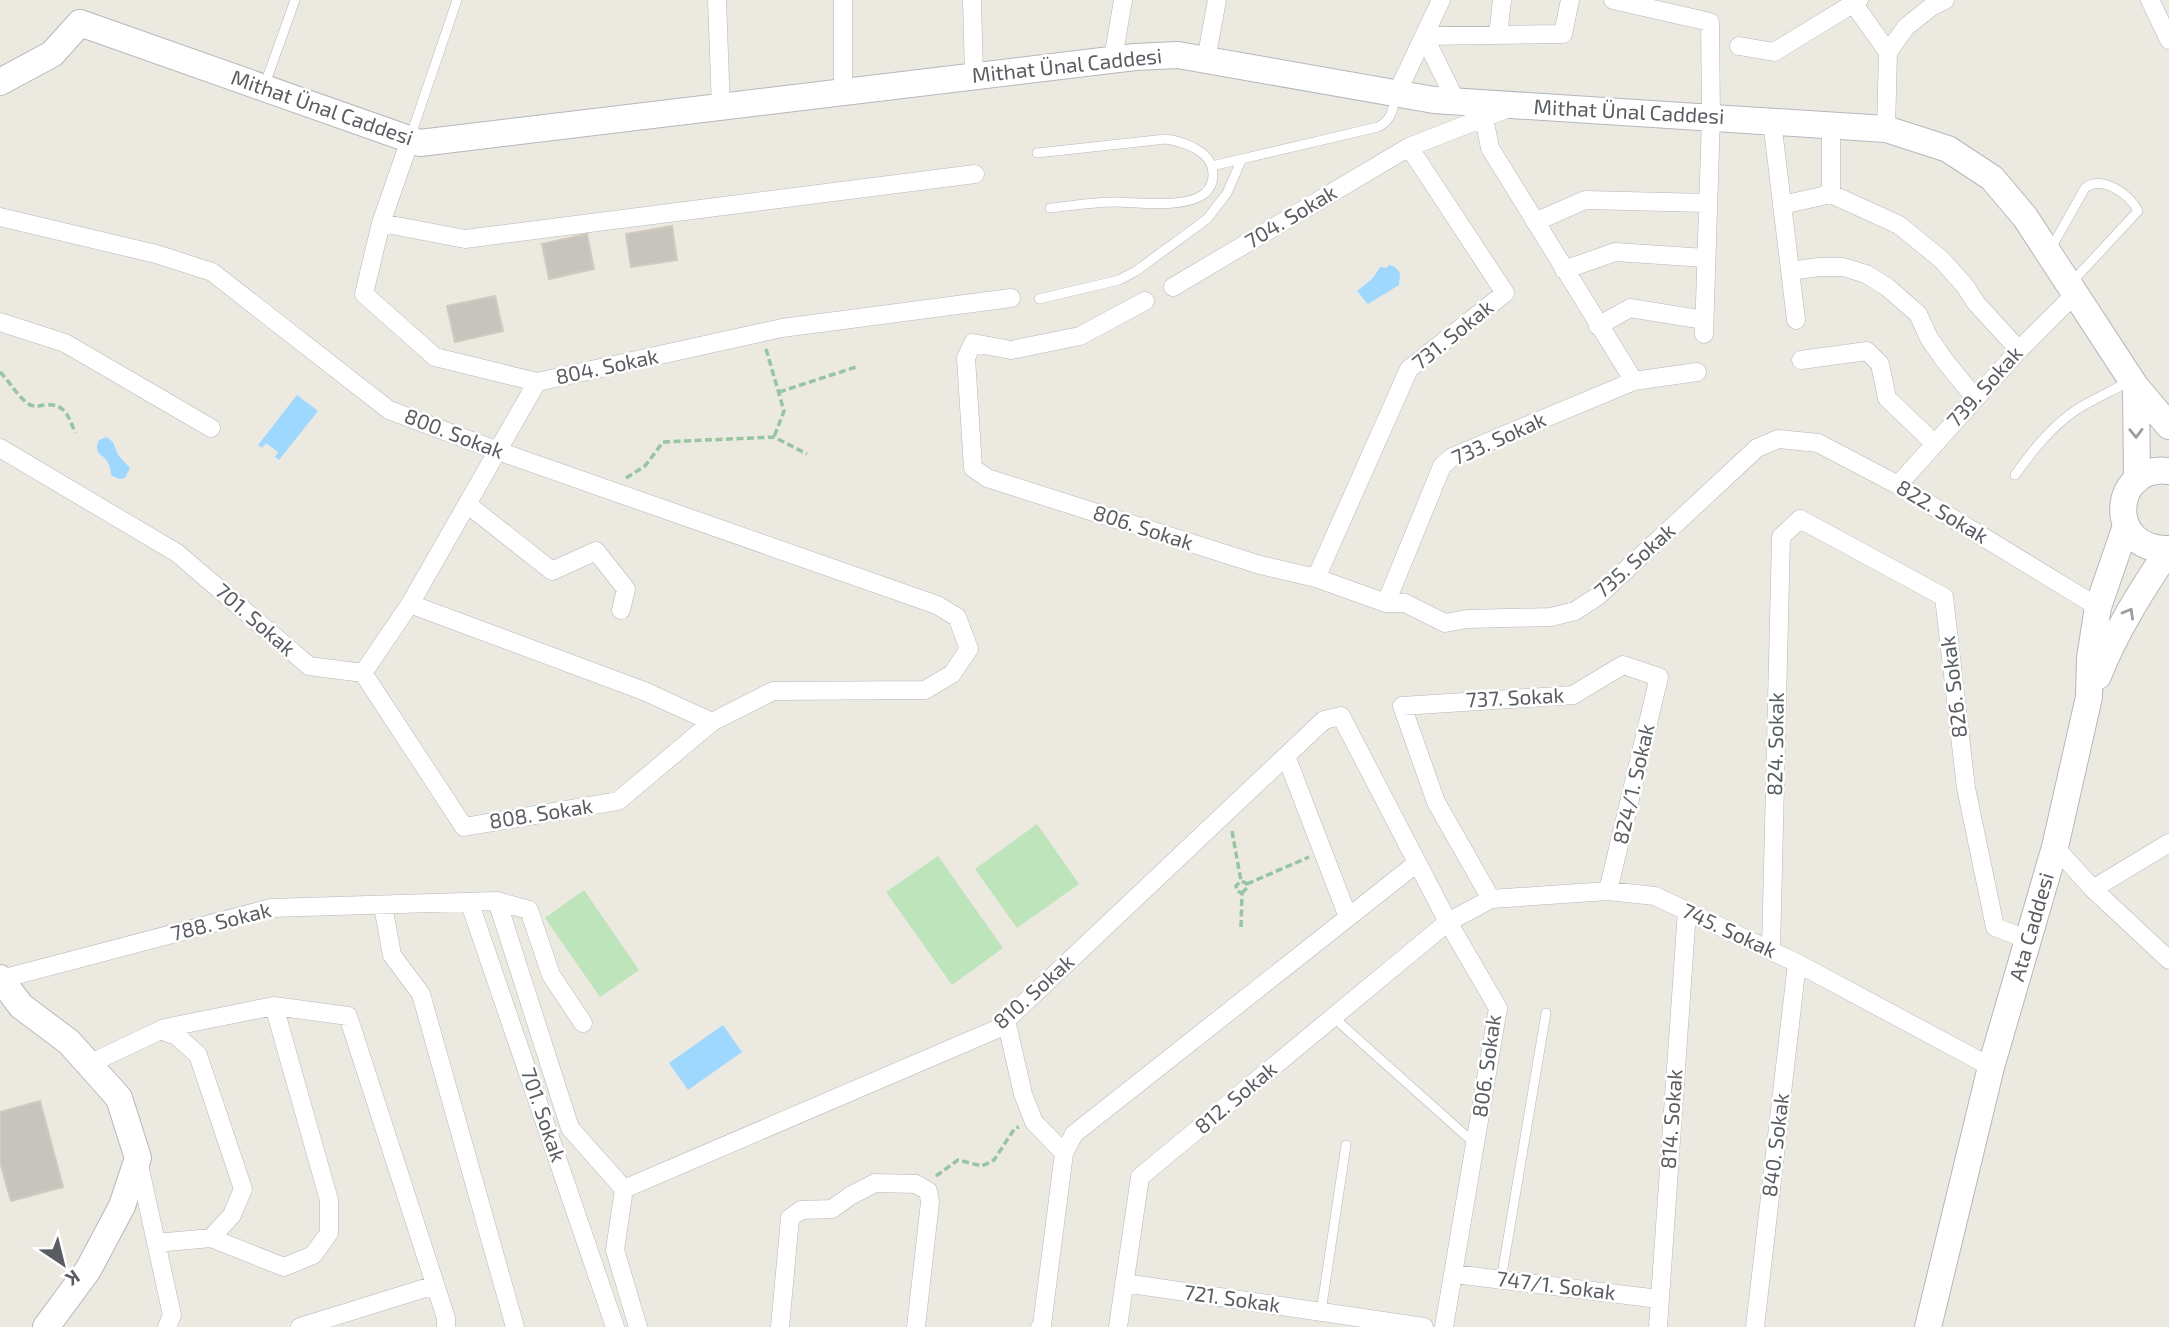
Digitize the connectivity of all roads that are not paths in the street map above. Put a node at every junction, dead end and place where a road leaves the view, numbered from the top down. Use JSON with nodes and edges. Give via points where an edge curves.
{"nodes":[{"id":1,"x":295,"y":0,"type":"edge"},
{"id":2,"x":457,"y":0,"type":"edge"},
{"id":3,"x":717,"y":0,"type":"edge"},
{"id":4,"x":843,"y":0,"type":"edge"},
{"id":5,"x":972,"y":0,"type":"edge"},
{"id":6,"x":1123,"y":0,"type":"edge"},
{"id":7,"x":1217,"y":0,"type":"edge"},
{"id":8,"x":1441,"y":0,"type":"edge"},
{"id":9,"x":1502,"y":0,"type":"edge"},
{"id":10,"x":1570,"y":0,"type":"edge"},
{"id":11,"x":1613,"y":0,"type":"edge"},
{"id":12,"x":2150,"y":0,"type":"edge"},
{"id":13,"x":1856,"y":2,"type":"edge"},
{"id":14,"x":1936,"y":2,"type":"edge"},
{"id":15,"x":78,"y":12,"type":"edge"},
{"id":16,"x":1498,"y":35,"type":"junction"},
{"id":17,"x":1424,"y":36,"type":"junction"},
{"id":18,"x":2169,"y":40,"type":"edge"},
{"id":19,"x":1739,"y":46,"type":"dead end"},
{"id":20,"x":1888,"y":52,"type":"junction"},
{"id":21,"x":1113,"y":59,"type":"junction"},
{"id":22,"x":1206,"y":60,"type":"junction"},
{"id":23,"x":974,"y":76,"type":"junction"},
{"id":24,"x":0,"y":82,"type":"edge"},
{"id":25,"x":264,"y":88,"type":"junction"},
{"id":26,"x":843,"y":92,"type":"junction"},
{"id":27,"x":1397,"y":93,"type":"junction"},
{"id":28,"x":1456,"y":101,"type":"junction"},
{"id":29,"x":1516,"y":106,"type":"junction"},
{"id":30,"x":721,"y":108,"type":"junction"},
{"id":31,"x":1710,"y":117,"type":"junction"},
{"id":32,"x":1484,"y":118,"type":"junction"},
{"id":33,"x":1772,"y":121,"type":"junction"},
{"id":34,"x":1831,"y":124,"type":"junction"},
{"id":35,"x":1886,"y":129,"type":"junction"},
{"id":36,"x":410,"y":139,"type":"junction"},
{"id":37,"x":1409,"y":147,"type":"junction"},
{"id":38,"x":1037,"y":153,"type":"dead end"},
{"id":39,"x":1241,"y":161,"type":"junction"},
{"id":40,"x":1212,"y":166,"type":"junction"},
{"id":41,"x":975,"y":174,"type":"dead end"},
{"id":42,"x":1831,"y":194,"type":"junction"},
{"id":43,"x":1708,"y":203,"type":"junction"},
{"id":44,"x":1782,"y":205,"type":"junction"},
{"id":45,"x":1050,"y":208,"type":"dead end"},
{"id":46,"x":0,"y":217,"type":"edge"},
{"id":47,"x":1535,"y":222,"type":"junction"},
{"id":48,"x":381,"y":223,"type":"junction"},
{"id":49,"x":2049,"y":252,"type":"junction"},
{"id":50,"x":1706,"y":258,"type":"junction"},
{"id":51,"x":1564,"y":270,"type":"junction"},
{"id":52,"x":1790,"y":271,"type":"junction"},
{"id":53,"x":1173,"y":287,"type":"dead end"},
{"id":54,"x":2073,"y":289,"type":"junction"},
{"id":55,"x":1011,"y":298,"type":"dead end"},
{"id":56,"x":1039,"y":299,"type":"dead end"},
{"id":57,"x":1145,"y":302,"type":"dead end"},
{"id":58,"x":1796,"y":320,"type":"dead end"},
{"id":59,"x":0,"y":322,"type":"edge"},
{"id":60,"x":1598,"y":326,"type":"junction"},
{"id":61,"x":2019,"y":350,"type":"junction"},
{"id":62,"x":1801,"y":360,"type":"dead end"},
{"id":63,"x":1697,"y":372,"type":"dead end"},
{"id":64,"x":1634,"y":381,"type":"junction"},
{"id":65,"x":537,"y":382,"type":"junction"},
{"id":66,"x":2134,"y":384,"type":"junction"},
{"id":67,"x":1975,"y":398,"type":"junction"},
{"id":68,"x":2169,"y":426,"type":"edge"},
{"id":69,"x":211,"y":428,"type":"dead end"},
{"id":70,"x":1778,"y":439,"type":"joint"},
{"id":71,"x":1935,"y":444,"type":"junction"},
{"id":72,"x":0,"y":448,"type":"edge"},
{"id":73,"x":498,"y":451,"type":"junction"},
{"id":74,"x":2169,"y":471,"type":"edge"},
{"id":75,"x":2015,"y":475,"type":"dead end"},
{"id":76,"x":2137,"y":480,"type":"junction"},
{"id":77,"x":1898,"y":485,"type":"junction"},
{"id":78,"x":467,"y":504,"type":"junction"},
{"id":79,"x":2126,"y":526,"type":"junction"},
{"id":80,"x":1781,"y":537,"type":"joint"},
{"id":81,"x":2169,"y":549,"type":"edge"},
{"id":82,"x":1316,"y":578,"type":"junction"},
{"id":83,"x":1386,"y":603,"type":"junction"},
{"id":84,"x":410,"y":604,"type":"junction"},
{"id":85,"x":2098,"y":607,"type":"junction"},
{"id":86,"x":621,"y":610,"type":"dead end"},
{"id":87,"x":363,"y":673,"type":"junction"},
{"id":88,"x":1659,"y":677,"type":"joint"},
{"id":89,"x":2089,"y":697,"type":"junction"},
{"id":90,"x":1340,"y":716,"type":"joint"},
{"id":91,"x":712,"y":722,"type":"junction"},
{"id":92,"x":1286,"y":756,"type":"junction"},
{"id":93,"x":2169,"y":842,"type":"edge"},
{"id":94,"x":2055,"y":847,"type":"junction"},
{"id":95,"x":1417,"y":863,"type":"junction"},
{"id":96,"x":2093,"y":889,"type":"junction"},
{"id":97,"x":1608,"y":891,"type":"junction"},
{"id":98,"x":1491,"y":899,"type":"junction"},
{"id":99,"x":497,"y":901,"type":"junction"},
{"id":100,"x":470,"y":904,"type":"junction"},
{"id":101,"x":383,"y":906,"type":"junction"},
{"id":102,"x":1687,"y":911,"type":"junction"},
{"id":103,"x":1348,"y":917,"type":"junction"},
{"id":104,"x":1448,"y":922,"type":"junction"},
{"id":105,"x":2029,"y":940,"type":"junction"},
{"id":106,"x":1771,"y":950,"type":"junction"},
{"id":107,"x":2169,"y":960,"type":"edge"},
{"id":108,"x":1797,"y":963,"type":"junction"},
{"id":109,"x":1,"y":978,"type":"edge"},
{"id":110,"x":274,"y":1006,"type":"junction"},
{"id":111,"x":1546,"y":1013,"type":"dead end"},
{"id":112,"x":1333,"y":1017,"type":"junction"},
{"id":113,"x":1006,"y":1020,"type":"junction"},
{"id":114,"x":583,"y":1024,"type":"dead end"},
{"id":115,"x":160,"y":1030,"type":"junction"},
{"id":116,"x":89,"y":1064,"type":"junction"},
{"id":117,"x":1991,"y":1067,"type":"junction"},
{"id":118,"x":1475,"y":1144,"type":"junction"},
{"id":119,"x":1346,"y":1145,"type":"dead end"},
{"id":120,"x":1064,"y":1153,"type":"junction"},
{"id":121,"x":138,"y":1158,"type":"junction"},
{"id":122,"x":624,"y":1189,"type":"junction"},
{"id":123,"x":211,"y":1238,"type":"junction"},
{"id":124,"x":156,"y":1243,"type":"junction"},
{"id":125,"x":1454,"y":1274,"type":"junction"},
{"id":126,"x":1501,"y":1280,"type":"junction"},
{"id":127,"x":1124,"y":1283,"type":"junction"},
{"id":128,"x":435,"y":1285,"type":"junction"},
{"id":129,"x":1659,"y":1299,"type":"junction"},
{"id":130,"x":1321,"y":1312,"type":"junction"},
{"id":131,"x":46,"y":1327,"type":"edge"},
{"id":132,"x":167,"y":1327,"type":"edge"},
{"id":133,"x":300,"y":1327,"type":"edge"},
{"id":134,"x":446,"y":1327,"type":"edge"},
{"id":135,"x":515,"y":1327,"type":"edge"},
{"id":136,"x":615,"y":1327,"type":"edge"},
{"id":137,"x":638,"y":1327,"type":"edge"},
{"id":138,"x":780,"y":1327,"type":"edge"},
{"id":139,"x":916,"y":1327,"type":"edge"},
{"id":140,"x":1040,"y":1327,"type":"edge"},
{"id":141,"x":1118,"y":1327,"type":"edge"},
{"id":142,"x":1424,"y":1327,"type":"edge"},
{"id":143,"x":1444,"y":1327,"type":"edge"},
{"id":144,"x":1658,"y":1327,"type":"edge"},
{"id":145,"x":1755,"y":1327,"type":"edge"},
{"id":146,"x":1928,"y":1327,"type":"edge"}],
"edges":[{"from":1,"to":25,"type":"lane"},
{"from":2,"to":36,"type":"lane"},
{"from":3,"to":30,"type":"street"},
{"from":4,"to":26,"type":"street"},
{"from":5,"to":23,"type":"street"},
{"from":6,"to":21,"type":"street"},
{"from":7,"to":22,"type":"street"},
{"from":8,"to":17,"type":"street"},
{"from":9,"to":16,"type":"street"},
{"from":10,"to":16,"type":"street","via":[[1563,34]]},
{"from":11,"to":31,"type":"street","via":[[1710,22]]},
{"from":12,"to":18,"type":"street"},
{"from":13,"to":19,"type":"street","via":[[1774,52]]},
{"from":13,"to":20,"type":"street"},
{"from":14,"to":20,"type":"street","via":[[1906,27]]},
{"from":15,"to":24,"type":"main road","name":"Mithat Ünal Caddesi","via":[[52,54]]},
{"from":15,"to":25,"type":"main road","name":"Mithat Ünal Caddesi"},
{"from":16,"to":17,"type":"street"},
{"from":17,"to":27,"type":"street"},
{"from":17,"to":28,"type":"street"},
{"from":20,"to":35,"type":"street"},
{"from":21,"to":22,"type":"main road","name":"Mithat Ünal Caddesi","via":[[1178,55]]},
{"from":21,"to":23,"type":"main road","name":"Mithat Ünal Caddesi"},
{"from":22,"to":27,"type":"main road","name":"Mithat Ünal Caddesi"},
{"from":23,"to":26,"type":"main road","name":"Mithat Ünal Caddesi"},
{"from":25,"to":36,"type":"main road","name":"Mithat Ünal Caddesi"},
{"from":26,"to":30,"type":"main road","name":"Mithat Ünal Caddesi"},
{"from":27,"to":28,"type":"main road","name":"Mithat Ünal Caddesi"},
{"from":27,"to":39,"type":"lane","via":[[1391,117],[1378,127]]},
{"from":28,"to":29,"type":"main road","name":"Mithat Ünal Caddesi"},
{"from":28,"to":32,"type":"street"},
{"from":29,"to":31,"type":"main road","name":"Mithat Ünal Caddesi"},
{"from":29,"to":32,"type":"street","name":"704. Sokak"},
{"from":30,"to":36,"type":"main road","name":"Mithat Ünal Caddesi","via":[[420,143]]},
{"from":31,"to":33,"type":"main road","name":"Mithat Ünal Caddesi"},
{"from":31,"to":43,"type":"street"},
{"from":32,"to":37,"type":"street","name":"704. Sokak"},
{"from":32,"to":47,"type":"street","via":[[1490,148]]},
{"from":33,"to":34,"type":"main road","name":"Mithat Ünal Caddesi"},
{"from":33,"to":44,"type":"street"},
{"from":34,"to":35,"type":"main road","name":"Mithat Ünal Caddesi"},
{"from":34,"to":42,"type":"street"},
{"from":35,"to":49,"type":"main road","name":"Mithat Ünal Caddesi","via":[[1948,149],[1992,178]]},
{"from":36,"to":48,"type":"street"},
{"from":37,"to":53,"type":"street","name":"704. Sokak"},
{"from":37,"to":82,"type":"street","name":"731. Sokak","via":[[1505,293],[1409,369]]},
{"from":38,"to":40,"type":"lane","via":[[1166,139],[1194,148]]},
{"from":39,"to":40,"type":"lane"},
{"from":39,"to":56,"type":"lane","via":[[1227,193],[1207,219],[1136,271],[1119,280]]},
{"from":40,"to":45,"type":"lane","via":[[1211,186],[1196,198]]},
{"from":41,"to":48,"type":"street","via":[[465,239]]},
{"from":42,"to":44,"type":"street"},
{"from":42,"to":61,"type":"street","via":[[1899,225],[1942,260]]},
{"from":43,"to":47,"type":"street","via":[[1585,200]]},
{"from":43,"to":50,"type":"street"},
{"from":44,"to":52,"type":"street"},
{"from":46,"to":73,"type":"street","name":"800. Sokak","via":[[212,272],[389,410]]},
{"from":47,"to":51,"type":"street"},
{"from":48,"to":65,"type":"street","via":[[364,295],[435,357]]},
{"from":49,"to":54,"type":"main road","name":"Mithat Ünal Caddesi"},
{"from":49,"to":54,"type":"lane","via":[[2090,184],[2101,183],[2134,204],[2138,211]]},
{"from":50,"to":51,"type":"street","via":[[1615,252]]},
{"from":50,"to":60,"type":"street","via":[[1704,327],[1630,308]]},
{"from":51,"to":60,"type":"street"},
{"from":52,"to":58,"type":"street"},
{"from":52,"to":67,"type":"street","via":[[1843,267],[1887,287],[1918,314],[1929,338]]},
{"from":54,"to":61,"type":"street","name":"739. Sokak"},
{"from":54,"to":66,"type":"main road","name":"Mithat Ünal Caddesi"},
{"from":55,"to":65,"type":"street","name":"804. Sokak","via":[[782,328]]},
{"from":57,"to":82,"type":"street","name":"806. Sokak","via":[[1080,336],[1011,350],[973,343],[966,358],[973,468],[987,478],[1260,565]]},
{"from":59,"to":69,"type":"street","via":[[65,343]]},
{"from":60,"to":64,"type":"street"},
{"from":61,"to":67,"type":"street","name":"739. Sokak"},
{"from":62,"to":71,"type":"street","via":[[1867,351],[1880,364],[1887,398]]},
{"from":63,"to":64,"type":"street","name":"733. Sokak"},
{"from":64,"to":83,"type":"street","name":"733. Sokak","via":[[1452,457],[1442,466]]},
{"from":65,"to":73,"type":"street","name":"804. Sokak"},
{"from":66,"to":68,"type":"main road","name":"Mithat Ünal Caddesi"},
{"from":66,"to":75,"type":"lane","via":[[2093,400],[2059,423]]},
{"from":66,"to":76,"type":"main road","one_way":true},
{"from":67,"to":71,"type":"street","name":"739. Sokak"},
{"from":70,"to":77,"type":"street","name":"822. Sokak","via":[[1818,443]]},
{"from":70,"to":83,"type":"street","name":"735. Sokak","via":[[1757,448],[1598,596],[1575,611],[1551,617],[1445,623],[1405,603]]},
{"from":71,"to":77,"type":"street","name":"739. Sokak"},
{"from":72,"to":87,"type":"street","name":"701. Sokak","via":[[177,553],[309,666]]},
{"from":73,"to":78,"type":"street","name":"804. Sokak"},
{"from":73,"to":91,"type":"street","name":"800. Sokak","via":[[937,605],[957,617],[969,649],[952,674],[925,690],[773,691]]},
{"from":74,"to":76,"type":"main road","via":[[2148,473]]},
{"from":76,"to":79,"type":"main road","name":"Ata Caddesi","via":[[2124,501]]},
{"from":77,"to":85,"type":"street","name":"822. Sokak"},
{"from":78,"to":84,"type":"street","name":"804. Sokak"},
{"from":78,"to":86,"type":"street","via":[[552,571],[596,551],[626,589]]},
{"from":79,"to":81,"type":"main road","via":[[2143,545]]},
{"from":79,"to":85,"type":"main road","name":"Ata Caddesi"},
{"from":80,"to":105,"type":"street","name":"826. Sokak","via":[[1800,519],[1944,597],[1966,788],[1994,927]]},
{"from":80,"to":106,"type":"street","name":"824. Sokak"},
{"from":89,"to":81,"type":"main road","one_way":true,"via":[[2109,649]]},
{"from":82,"to":83,"type":"street","name":"735. Sokak"},
{"from":84,"to":87,"type":"street","name":"804. Sokak"},
{"from":84,"to":91,"type":"street","via":[[644,691]]},
{"from":85,"to":89,"type":"main road","name":"Ata Caddesi"},
{"from":87,"to":91,"type":"street","name":"808. Sokak","via":[[464,827],[618,801]]},
{"from":88,"to":97,"type":"street","name":"824/1. Sokak"},
{"from":88,"to":98,"type":"street","name":"737. Sokak","via":[[1623,664],[1573,695],[1402,706],[1436,802]]},
{"from":89,"to":94,"type":"main road","name":"Ata Caddesi"},
{"from":90,"to":92,"type":"street","name":"810. Sokak","via":[[1324,720]]},
{"from":90,"to":95,"type":"street","name":"806. Sokak"},
{"from":92,"to":103,"type":"street"},
{"from":92,"to":113,"type":"street","name":"810. Sokak"},
{"from":93,"to":96,"type":"street"},
{"from":94,"to":96,"type":"street"},
{"from":94,"to":105,"type":"main road","name":"Ata Caddesi"},
{"from":95,"to":103,"type":"street"},
{"from":95,"to":104,"type":"street","name":"806. Sokak"},
{"from":96,"to":107,"type":"street"},
{"from":97,"to":98,"type":"street","name":"745. Sokak"},
{"from":97,"to":102,"type":"street","name":"745. Sokak","via":[[1655,896]]},
{"from":98,"to":104,"type":"street","name":"745. Sokak"},
{"from":99,"to":100,"type":"street","name":"788. Sokak"},
{"from":99,"to":114,"type":"street","name":"788. Sokak","via":[[529,910],[551,975]]},
{"from":99,"to":122,"type":"street","name":"701. Sokak","via":[[570,1128]]},
{"from":100,"to":101,"type":"street","name":"788. Sokak"},
{"from":100,"to":136,"type":"street","name":"701. Sokak"},
{"from":101,"to":109,"type":"street","name":"788. Sokak","via":[[271,908]]},
{"from":101,"to":135,"type":"street","via":[[392,955],[421,994]]},
{"from":102,"to":106,"type":"street","name":"745. Sokak"},
{"from":102,"to":129,"type":"street","name":"814. Sokak"},
{"from":103,"to":120,"type":"street","via":[[1074,1134]]},
{"from":104,"to":112,"type":"street","name":"812. Sokak"},
{"from":104,"to":118,"type":"street","name":"806. Sokak","via":[[1498,1008]]},
{"from":105,"to":117,"type":"main road","name":"Ata Caddesi"},
{"from":106,"to":108,"type":"street","name":"745. Sokak"},
{"from":108,"to":117,"type":"street","name":"745. Sokak"},
{"from":108,"to":145,"type":"street","name":"840. Sokak"},
{"from":109,"to":116,"type":"main road","via":[[21,1006],[69,1042]]},
{"from":110,"to":115,"type":"street"},
{"from":110,"to":123,"type":"street","via":[[329,1200],[329,1233],[313,1255],[284,1267]]},
{"from":110,"to":128,"type":"street","via":[[348,1016]]},
{"from":111,"to":126,"type":"lane"},
{"from":112,"to":118,"type":"lane"},
{"from":112,"to":127,"type":"street","name":"812. Sokak","via":[[1140,1177]]},
{"from":113,"to":120,"type":"street","via":[[1034,1122]]},
{"from":113,"to":122,"type":"street","name":"810. Sokak","via":[[997,1029]]},
{"from":115,"to":116,"type":"street"},
{"from":115,"to":123,"type":"street","via":[[177,1036],[198,1055],[243,1189],[232,1215]]},
{"from":116,"to":121,"type":"main road","via":[[119,1098]]},
{"from":117,"to":146,"type":"main road","name":"Ata Caddesi"},
{"from":118,"to":125,"type":"street","name":"806. Sokak"},
{"from":119,"to":130,"type":"lane"},
{"from":120,"to":140,"type":"street"},
{"from":121,"to":124,"type":"street"},
{"from":121,"to":131,"type":"main road","via":[[121,1206],[88,1270]]},
{"from":122,"to":137,"type":"street","via":[[615,1250]]},
{"from":123,"to":124,"type":"street"},
{"from":124,"to":132,"type":"street","via":[[172,1315]]},
{"from":125,"to":126,"type":"street","name":"747/1. Sokak"},
{"from":125,"to":143,"type":"street","name":"806. Sokak"},
{"from":126,"to":129,"type":"street","name":"747/1. Sokak"},
{"from":127,"to":130,"type":"street","name":"721. Sokak"},
{"from":127,"to":141,"type":"street","name":"812. Sokak"},
{"from":128,"to":133,"type":"street"},
{"from":128,"to":134,"type":"street"},
{"from":129,"to":144,"type":"street","name":"814. Sokak"},
{"from":130,"to":142,"type":"street","name":"721. Sokak"},
{"from":138,"to":139,"type":"street","via":[[790,1218],[801,1210],[832,1209],[875,1183],[916,1184],[928,1191]]}]}
